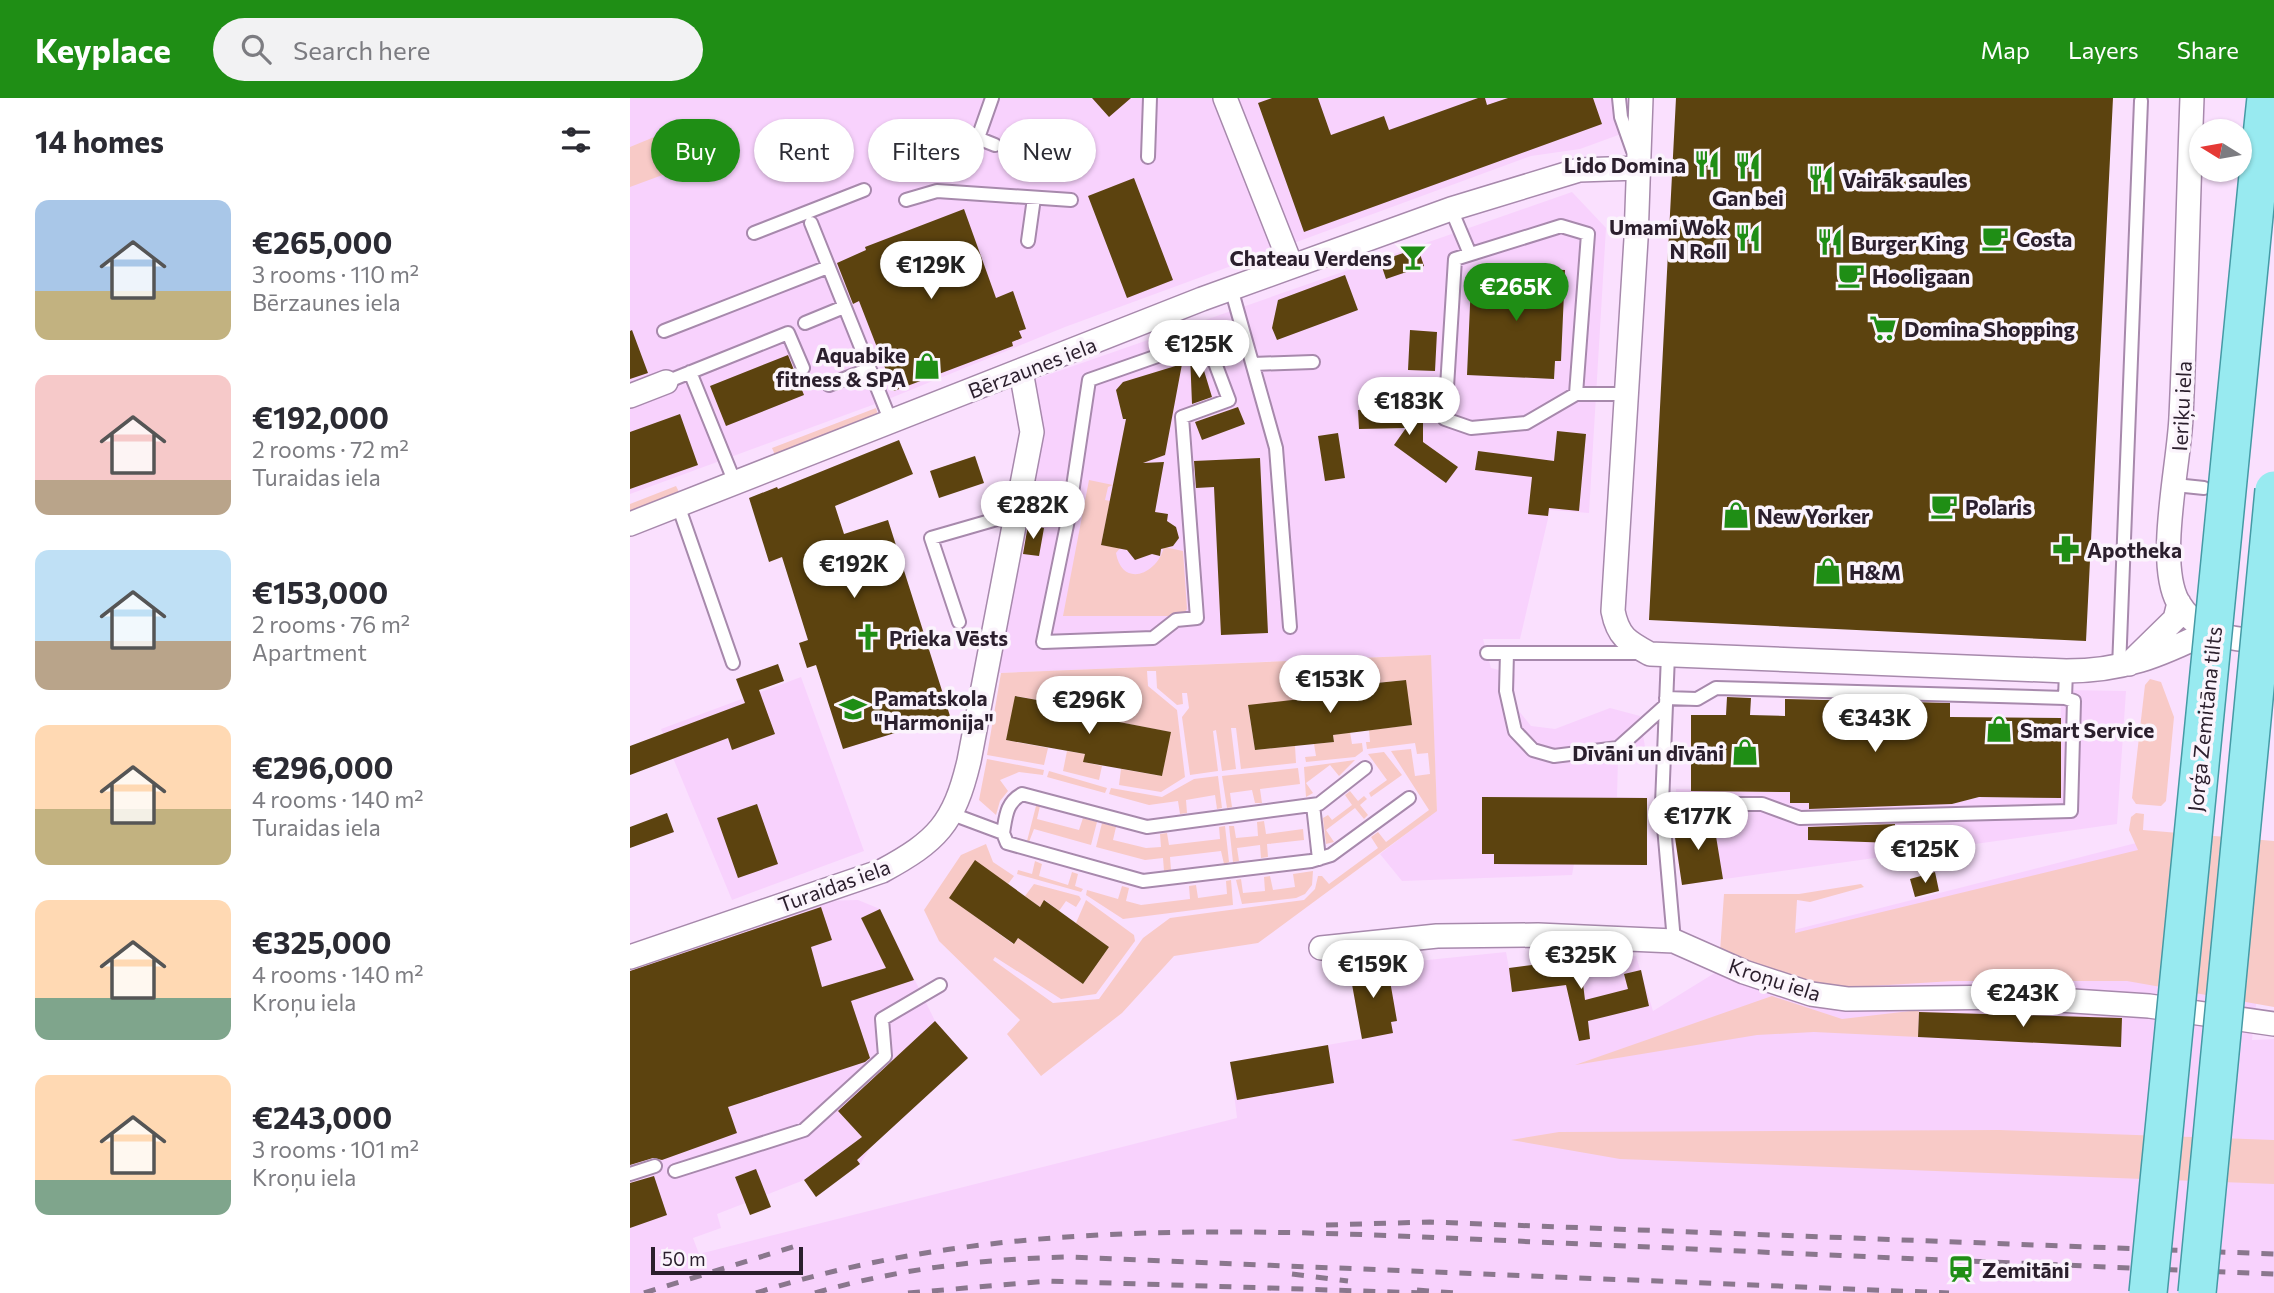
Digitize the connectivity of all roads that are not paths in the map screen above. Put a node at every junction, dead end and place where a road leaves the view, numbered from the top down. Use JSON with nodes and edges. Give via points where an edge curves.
{"nodes":[{"id":1,"x":992,"y":98,"type":"edge"},
{"id":2,"x":1150,"y":98,"type":"edge"},
{"id":3,"x":1225,"y":98,"type":"edge"},
{"id":4,"x":1619,"y":98,"type":"edge"},
{"id":5,"x":1641,"y":98,"type":"edge"},
{"id":6,"x":2192,"y":98,"type":"edge"},
{"id":7,"x":2266,"y":98,"type":"edge"},
{"id":8,"x":2141,"y":100,"type":"dead end"},
{"id":9,"x":995,"y":145,"type":"dead end"},
{"id":10,"x":1148,"y":157,"type":"dead end"},
{"id":11,"x":1638,"y":168,"type":"junction"},
{"id":12,"x":864,"y":190,"type":"dead end"},
{"id":13,"x":1034,"y":198,"type":"junction"},
{"id":14,"x":906,"y":200,"type":"dead end"},
{"id":15,"x":1071,"y":200,"type":"dead end"},
{"id":16,"x":1451,"y":208,"type":"junction"},
{"id":17,"x":811,"y":223,"type":"dead end"},
{"id":18,"x":754,"y":233,"type":"dead end"},
{"id":19,"x":1028,"y":241,"type":"dead end"},
{"id":20,"x":1470,"y":254,"type":"junction"},
{"id":21,"x":1291,"y":265,"type":"junction"},
{"id":22,"x":828,"y":267,"type":"junction"},
{"id":23,"x":1231,"y":288,"type":"junction"},
{"id":24,"x":844,"y":307,"type":"junction"},
{"id":25,"x":805,"y":323,"type":"dead end"},
{"id":26,"x":664,"y":331,"type":"dead end"},
{"id":27,"x":1313,"y":362,"type":"dead end"},
{"id":28,"x":1253,"y":364,"type":"junction"},
{"id":29,"x":803,"y":369,"type":"dead end"},
{"id":30,"x":869,"y":369,"type":"junction"},
{"id":31,"x":1021,"y":371,"type":"junction"},
{"id":32,"x":690,"y":372,"type":"junction"},
{"id":33,"x":666,"y":382,"type":"joint"},
{"id":34,"x":830,"y":386,"type":"dead end"},
{"id":35,"x":1576,"y":394,"type":"junction"},
{"id":36,"x":1626,"y":394,"type":"junction"},
{"id":37,"x":630,"y":396,"type":"edge"},
{"id":38,"x":891,"y":422,"type":"junction"},
{"id":39,"x":735,"y":484,"type":"junction"},
{"id":40,"x":2175,"y":485,"type":"junction"},
{"id":41,"x":2204,"y":488,"type":"dead end"},
{"id":42,"x":2274,"y":490,"type":"edge"},
{"id":43,"x":678,"y":505,"type":"junction"},
{"id":44,"x":1017,"y":516,"type":"junction"},
{"id":45,"x":1068,"y":520,"type":"junction"},
{"id":46,"x":630,"y":524,"type":"edge"},
{"id":47,"x":2179,"y":603,"type":"junction"},
{"id":48,"x":959,"y":622,"type":"dead end"},
{"id":49,"x":1290,"y":627,"type":"dead end"},
{"id":50,"x":2210,"y":631,"type":"junction"},
{"id":51,"x":2274,"y":639,"type":"edge"},
{"id":52,"x":1487,"y":653,"type":"dead end"},
{"id":53,"x":1507,"y":653,"type":"junction"},
{"id":54,"x":1659,"y":654,"type":"junction"},
{"id":55,"x":733,"y":663,"type":"dead end"},
{"id":56,"x":2124,"y":666,"type":"junction"},
{"id":57,"x":2066,"y":671,"type":"junction"},
{"id":58,"x":2065,"y":698,"type":"junction"},
{"id":59,"x":1666,"y":701,"type":"junction"},
{"id":60,"x":1365,"y":768,"type":"dead end"},
{"id":61,"x":1409,"y":797,"type":"dead end"},
{"id":62,"x":1662,"y":804,"type":"junction"},
{"id":63,"x":1313,"y":805,"type":"junction"},
{"id":64,"x":952,"y":814,"type":"junction"},
{"id":65,"x":1003,"y":833,"type":"junction"},
{"id":66,"x":1319,"y":859,"type":"junction"},
{"id":67,"x":1674,"y":941,"type":"junction"},
{"id":68,"x":1321,"y":948,"type":"dead end"},
{"id":69,"x":630,"y":957,"type":"edge"},
{"id":70,"x":940,"y":985,"type":"dead end"},
{"id":71,"x":2274,"y":1024,"type":"edge"},
{"id":72,"x":655,"y":1166,"type":"dead end"},
{"id":73,"x":675,"y":1171,"type":"dead end"},
{"id":74,"x":630,"y":1174,"type":"edge"},
{"id":75,"x":2148,"y":1293,"type":"edge"},
{"id":76,"x":2197,"y":1293,"type":"edge"}],
"edges":[{"from":1,"to":9,"type":"lane","via":[[979,135]]},
{"from":2,"to":10,"type":"lane"},
{"from":3,"to":21,"type":"street"},
{"from":4,"to":11,"type":"lane"},
{"from":5,"to":11,"type":"street"},
{"from":6,"to":40,"type":"street","name":"Ieriķu iela"},
{"from":7,"to":75,"type":"main road","name":"Jorģa Zemitāna tilts","bridge":true},
{"from":8,"to":56,"type":"lane"},
{"from":11,"to":16,"type":"street","name":"Bērzaunes iela","via":[[1579,170]]},
{"from":11,"to":36,"type":"street"},
{"from":12,"to":18,"type":"lane"},
{"from":13,"to":14,"type":"lane","via":[[937,191]]},
{"from":13,"to":15,"type":"lane"},
{"from":13,"to":19,"type":"lane"},
{"from":16,"to":20,"type":"lane"},
{"from":16,"to":21,"type":"street","name":"Bērzaunes iela"},
{"from":17,"to":22,"type":"lane"},
{"from":20,"to":35,"type":"lane","via":[[1561,226],[1588,234]]},
{"from":20,"to":35,"type":"lane","via":[[1455,259],[1445,419],[1471,428],[1526,423]]},
{"from":21,"to":23,"type":"street","name":"Bērzaunes iela"},
{"from":22,"to":24,"type":"lane"},
{"from":22,"to":26,"type":"lane"},
{"from":23,"to":28,"type":"lane"},
{"from":23,"to":31,"type":"street","name":"Bērzaunes iela"},
{"from":24,"to":25,"type":"lane"},
{"from":24,"to":30,"type":"lane"},
{"from":27,"to":28,"type":"lane"},
{"from":28,"to":49,"type":"lane","via":[[1276,448]]},
{"from":29,"to":32,"type":"lane","via":[[788,333]]},
{"from":30,"to":34,"type":"lane"},
{"from":30,"to":38,"type":"lane"},
{"from":31,"to":38,"type":"street","name":"Bērzaunes iela"},
{"from":31,"to":44,"type":"street","name":"Turaidas iela","via":[[1032,432]]},
{"from":32,"to":33,"type":"lane"},
{"from":32,"to":39,"type":"lane"},
{"from":33,"to":37,"type":"street"},
{"from":35,"to":36,"type":"lane"},
{"from":36,"to":54,"type":"street","via":[[1613,611],[1617,630],[1633,645]]},
{"from":38,"to":39,"type":"street","name":"Bērzaunes iela"},
{"from":39,"to":43,"type":"street","name":"Bērzaunes iela"},
{"from":40,"to":41,"type":"lane"},
{"from":40,"to":47,"type":"street","name":"Ieriķu iela","via":[[2169,566]]},
{"from":42,"to":76,"type":"main road","bridge":true},
{"from":43,"to":46,"type":"street","name":"Bērzaunes iela"},
{"from":43,"to":55,"type":"lane"},
{"from":44,"to":45,"type":"lane"},
{"from":44,"to":48,"type":"lane","via":[[931,538]]},
{"from":44,"to":64,"type":"street","name":"Turaidas iela","via":[[969,761]]},
{"from":45,"to":45,"type":"lane","via":[[1043,642],[1153,638],[1176,620],[1197,618],[1182,417],[1229,400],[1206,339],[1089,380]]},
{"from":47,"to":50,"type":"street","name":"Ieriķu iela"},
{"from":47,"to":56,"type":"street","via":[[2175,619]]},
{"from":50,"to":51,"type":"street","name":"Ieriķu iela","via":[[2238,641]]},
{"from":50,"to":56,"type":"street","via":[[2155,658]]},
{"from":52,"to":53,"type":"lane"},
{"from":53,"to":54,"type":"lane"},
{"from":53,"to":59,"type":"lane","via":[[1506,691],[1515,731],[1534,750],[1554,756],[1618,748]]},
{"from":54,"to":57,"type":"street"},
{"from":54,"to":59,"type":"lane"},
{"from":56,"to":57,"type":"street"},
{"from":57,"to":58,"type":"lane"},
{"from":58,"to":59,"type":"lane","via":[[1716,688],[1697,699]]},
{"from":58,"to":62,"type":"lane","via":[[2074,701],[2071,811],[1800,818],[1762,804]]},
{"from":59,"to":62,"type":"lane"},
{"from":60,"to":63,"type":"lane"},
{"from":61,"to":66,"type":"lane","via":[[1331,855]]},
{"from":62,"to":67,"type":"lane"},
{"from":63,"to":65,"type":"lane","via":[[1147,827],[1022,794],[1007,808]]},
{"from":63,"to":66,"type":"lane"},
{"from":64,"to":65,"type":"lane"},
{"from":64,"to":69,"type":"street","name":"Turaidas iela","via":[[920,850],[882,871]]},
{"from":65,"to":66,"type":"lane","via":[[1007,843],[1021,848],[1143,881]]},
{"from":67,"to":68,"type":"street","name":"Kroņu iela","via":[[1437,936]]},
{"from":67,"to":71,"type":"street","name":"Kroņu iela","via":[[1744,972],[1811,994],[1847,999],[2013,997],[2150,1006]]},
{"from":70,"to":73,"type":"lane","via":[[883,1019],[885,1055],[804,1129]]},
{"from":72,"to":74,"type":"lane"}]}
